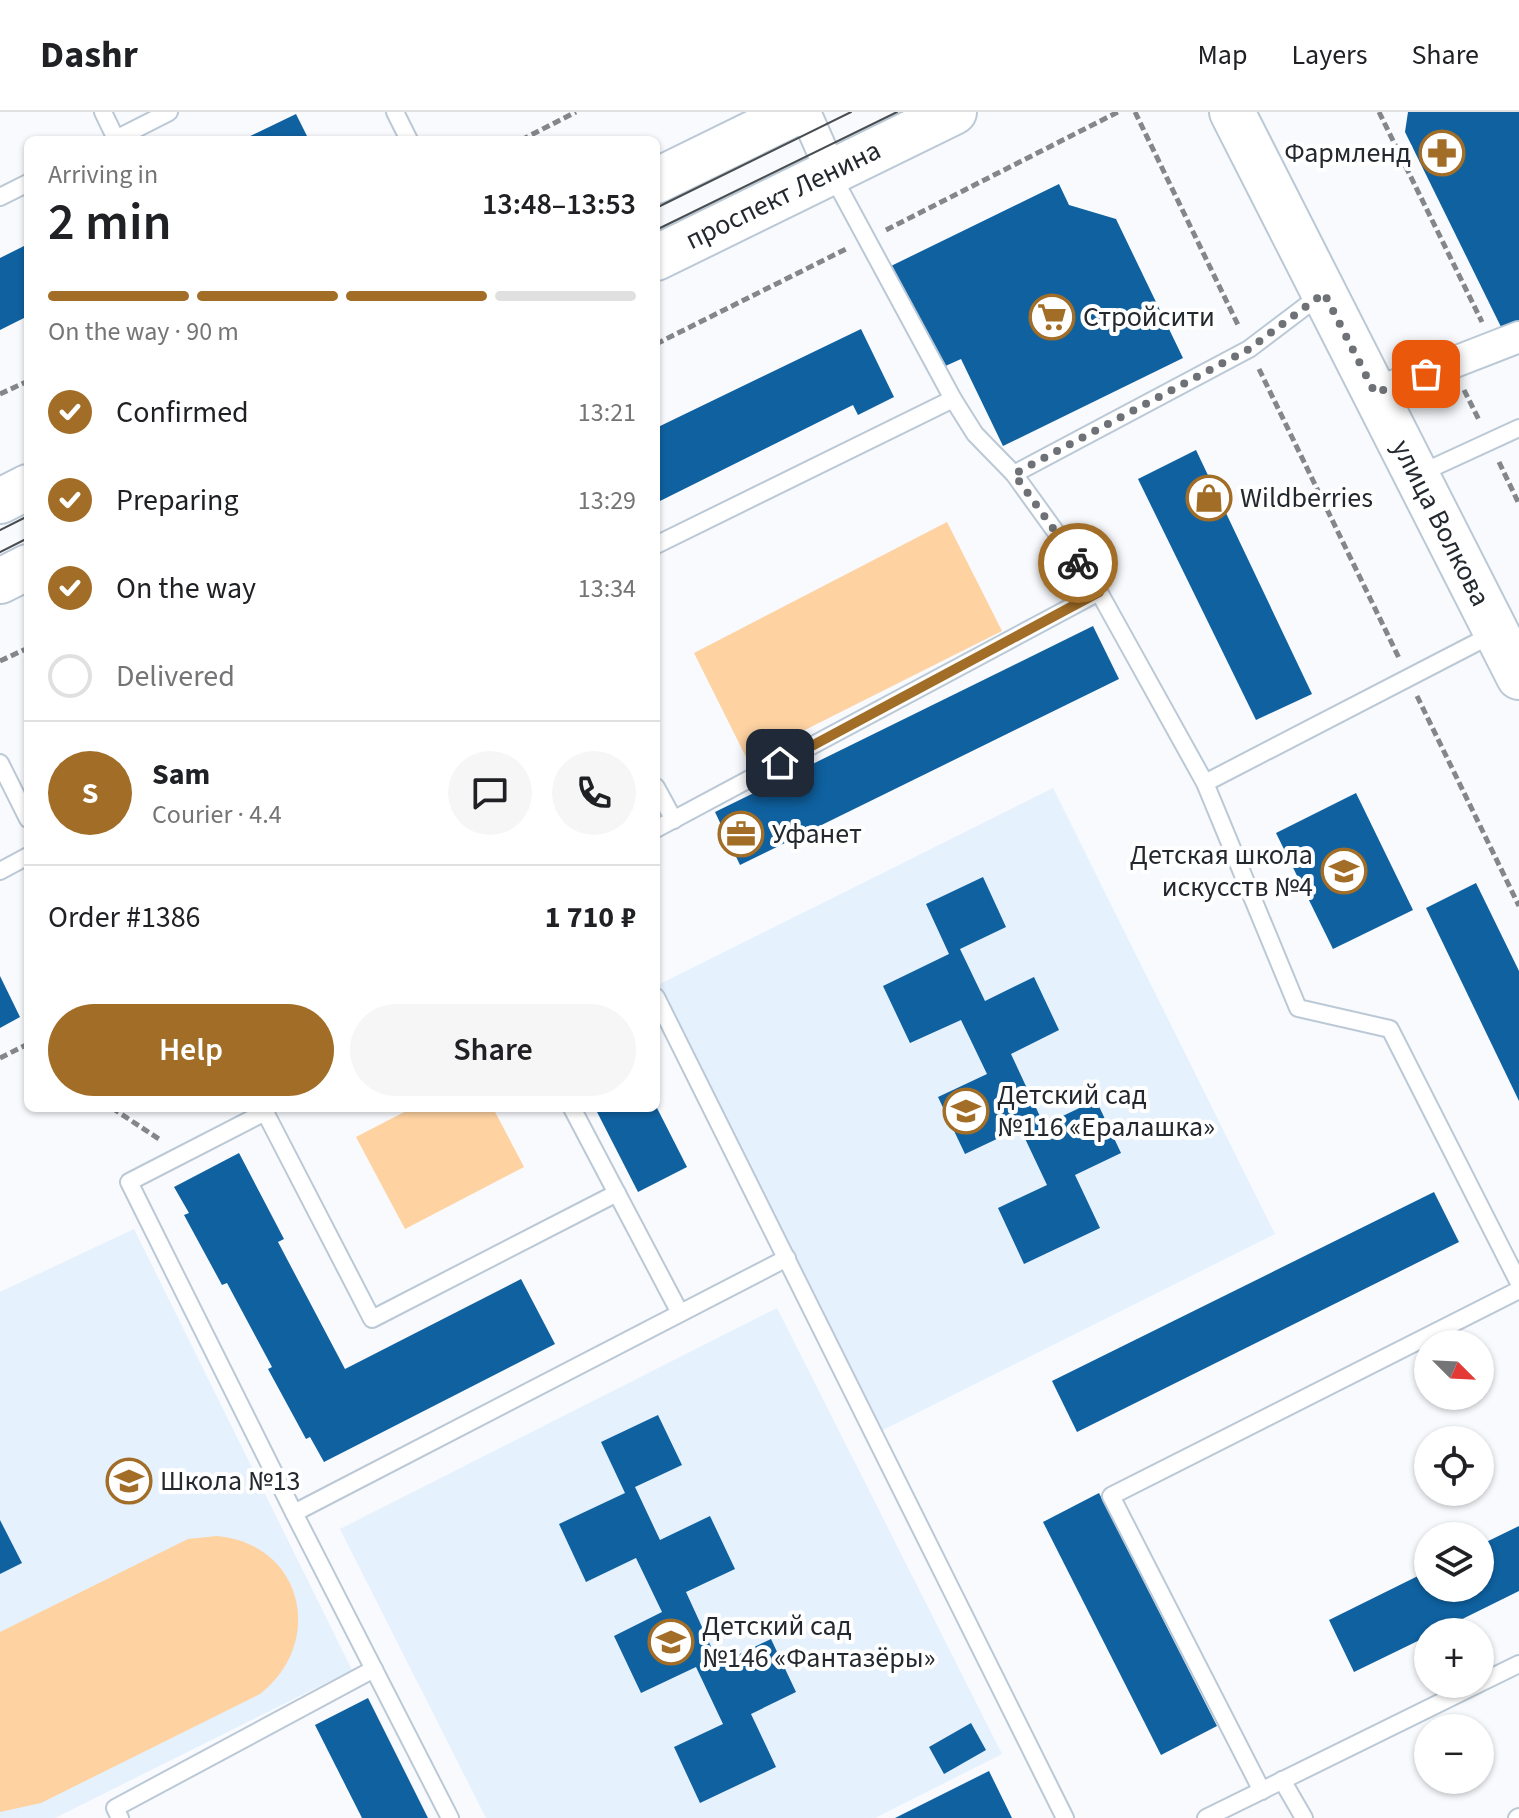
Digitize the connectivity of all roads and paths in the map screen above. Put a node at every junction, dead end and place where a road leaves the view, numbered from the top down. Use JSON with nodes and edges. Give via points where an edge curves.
{"nodes":[{"id":1,"x":103,"y":112,"type":"edge"},
{"id":2,"x":169,"y":112,"type":"edge"},
{"id":3,"x":395,"y":112,"type":"edge"},
{"id":4,"x":576,"y":112,"type":"edge"},
{"id":5,"x":797,"y":112,"type":"edge"},
{"id":6,"x":805,"y":112,"type":"edge"},
{"id":7,"x":954,"y":112,"type":"edge"},
{"id":8,"x":1135,"y":112,"type":"edge"},
{"id":9,"x":1232,"y":112,"type":"edge"},
{"id":10,"x":1379,"y":112,"type":"edge"},
{"id":11,"x":114,"y":136,"type":"edge"},
{"id":12,"x":121,"y":136,"type":"edge"},
{"id":13,"x":407,"y":136,"type":"edge"},
{"id":14,"x":529,"y":136,"type":"edge"},
{"id":15,"x":831,"y":171,"type":"junction"},
{"id":16,"x":660,"y":179,"type":"edge"},
{"id":17,"x":24,"y":185,"type":"edge"},
{"id":18,"x":0,"y":197,"type":"edge"},
{"id":19,"x":660,"y":256,"type":"edge"},
{"id":20,"x":1324,"y":293,"type":"junction"},
{"id":21,"x":1507,"y":342,"type":"edge"},
{"id":22,"x":1249,"y":349,"type":"junction"},
{"id":23,"x":24,"y":383,"type":"edge"},
{"id":24,"x":1375,"y":393,"type":"junction"},
{"id":25,"x":0,"y":394,"type":"edge"},
{"id":26,"x":953,"y":399,"type":"junction"},
{"id":27,"x":1519,"y":428,"type":"edge"},
{"id":28,"x":1014,"y":474,"type":"junction"},
{"id":29,"x":1417,"y":475,"type":"junction"},
{"id":30,"x":24,"y":489,"type":"edge"},
{"id":31,"x":0,"y":501,"type":"edge"},
{"id":32,"x":660,"y":543,"type":"edge"},
{"id":33,"x":24,"y":569,"type":"edge"},
{"id":34,"x":0,"y":581,"type":"edge"},
{"id":35,"x":1099,"y":592,"type":"junction"},
{"id":36,"x":1497,"y":632,"type":"junction"},
{"id":37,"x":24,"y":650,"type":"edge"},
{"id":38,"x":0,"y":661,"type":"edge"},
{"id":39,"x":1519,"y":675,"type":"edge"},
{"id":40,"x":1408,"y":677,"type":"junction"},
{"id":41,"x":0,"y":763,"type":"edge"},
{"id":42,"x":1205,"y":783,"type":"junction"},
{"id":43,"x":660,"y":794,"type":"edge"},
{"id":44,"x":24,"y":811,"type":"edge"},
{"id":45,"x":674,"y":820,"type":"junction"},
{"id":46,"x":660,"y":827,"type":"edge"},
{"id":47,"x":24,"y":858,"type":"edge"},
{"id":48,"x":0,"y":871,"type":"edge"},
{"id":49,"x":1519,"y":906,"type":"edge"},
{"id":50,"x":660,"y":1005,"type":"edge"},
{"id":51,"x":24,"y":1046,"type":"edge"},
{"id":52,"x":0,"y":1058,"type":"edge"},
{"id":53,"x":118,"y":1112,"type":"edge"},
{"id":54,"x":574,"y":1112,"type":"edge"},
{"id":55,"x":182,"y":1155,"type":"junction"},
{"id":56,"x":617,"y":1193,"type":"junction"},
{"id":57,"x":787,"y":1258,"type":"junction"},
{"id":58,"x":1519,"y":1283,"type":"edge"},
{"id":59,"x":1519,"y":1290,"type":"edge"},
{"id":60,"x":680,"y":1313,"type":"junction"},
{"id":61,"x":294,"y":1513,"type":"junction"},
{"id":62,"x":1519,"y":1664,"type":"edge"},
{"id":63,"x":374,"y":1669,"type":"junction"},
{"id":64,"x":1494,"y":1676,"type":"edge"},
{"id":65,"x":1450,"y":1698,"type":"edge"},
{"id":66,"x":1282,"y":1780,"type":"junction"},
{"id":67,"x":1262,"y":1791,"type":"junction"},
{"id":68,"x":120,"y":1818,"type":"edge"},
{"id":69,"x":450,"y":1818,"type":"edge"},
{"id":70,"x":1065,"y":1818,"type":"edge"},
{"id":71,"x":1206,"y":1818,"type":"edge"},
{"id":72,"x":1304,"y":1818,"type":"edge"}],
"edges":[{"from":1,"to":11,"type":"lane"},
{"from":2,"to":12,"type":"lane"},
{"from":3,"to":13,"type":"lane"},
{"from":4,"to":14,"type":"path"},
{"from":5,"to":16,"type":"main road"},
{"from":6,"to":15,"type":"street"},
{"from":7,"to":15,"type":"main road","name":"проспект Ленина"},
{"from":8,"to":22,"type":"path"},
{"from":9,"to":20,"type":"main road","name":"улица Волкова"},
{"from":10,"to":21,"type":"path"},
{"from":15,"to":19,"type":"main road","name":"проспект Ленина"},
{"from":15,"to":26,"type":"lane"},
{"from":17,"to":18,"type":"lane"},
{"from":20,"to":22,"type":"lane"},
{"from":20,"to":24,"type":"main road","name":"улица Волкова"},
{"from":21,"to":24,"type":"street"},
{"from":22,"to":28,"type":"lane"},
{"from":22,"to":40,"type":"path"},
{"from":23,"to":25,"type":"path"},
{"from":24,"to":29,"type":"main road","name":"улица Волкова"},
{"from":26,"to":28,"type":"lane","via":[[975,434]]},
{"from":26,"to":32,"type":"lane"},
{"from":27,"to":29,"type":"lane"},
{"from":28,"to":35,"type":"lane"},
{"from":29,"to":36,"type":"main road","name":"улица Волкова"},
{"from":30,"to":31,"type":"main road"},
{"from":33,"to":34,"type":"main road"},
{"from":35,"to":42,"type":"lane"},
{"from":35,"to":45,"type":"lane"},
{"from":36,"to":39,"type":"main road","name":"улица Волкова"},
{"from":36,"to":40,"type":"lane"},
{"from":37,"to":38,"type":"path"},
{"from":40,"to":42,"type":"lane"},
{"from":40,"to":49,"type":"path"},
{"from":41,"to":44,"type":"lane"},
{"from":42,"to":58,"type":"lane","via":[[1298,1008],[1390,1029]]},
{"from":43,"to":45,"type":"lane"},
{"from":45,"to":46,"type":"lane"},
{"from":47,"to":48,"type":"lane"},
{"from":50,"to":57,"type":"lane"},
{"from":51,"to":52,"type":"path"},
{"from":53,"to":55,"type":"path"},
{"from":54,"to":56,"type":"lane"},
{"from":55,"to":56,"type":"lane","via":[[265,1112],[372,1319]]},
{"from":55,"to":61,"type":"lane","via":[[129,1182]]},
{"from":56,"to":60,"type":"lane"},
{"from":57,"to":60,"type":"lane"},
{"from":57,"to":70,"type":"lane"},
{"from":59,"to":67,"type":"lane","via":[[1111,1496]]},
{"from":60,"to":61,"type":"lane"},
{"from":61,"to":63,"type":"lane"},
{"from":62,"to":64,"type":"lane"},
{"from":63,"to":68,"type":"lane","via":[[115,1808]]},
{"from":63,"to":69,"type":"lane"},
{"from":65,"to":66,"type":"lane"},
{"from":66,"to":67,"type":"lane"},
{"from":66,"to":72,"type":"lane"},
{"from":67,"to":71,"type":"lane"}]}
